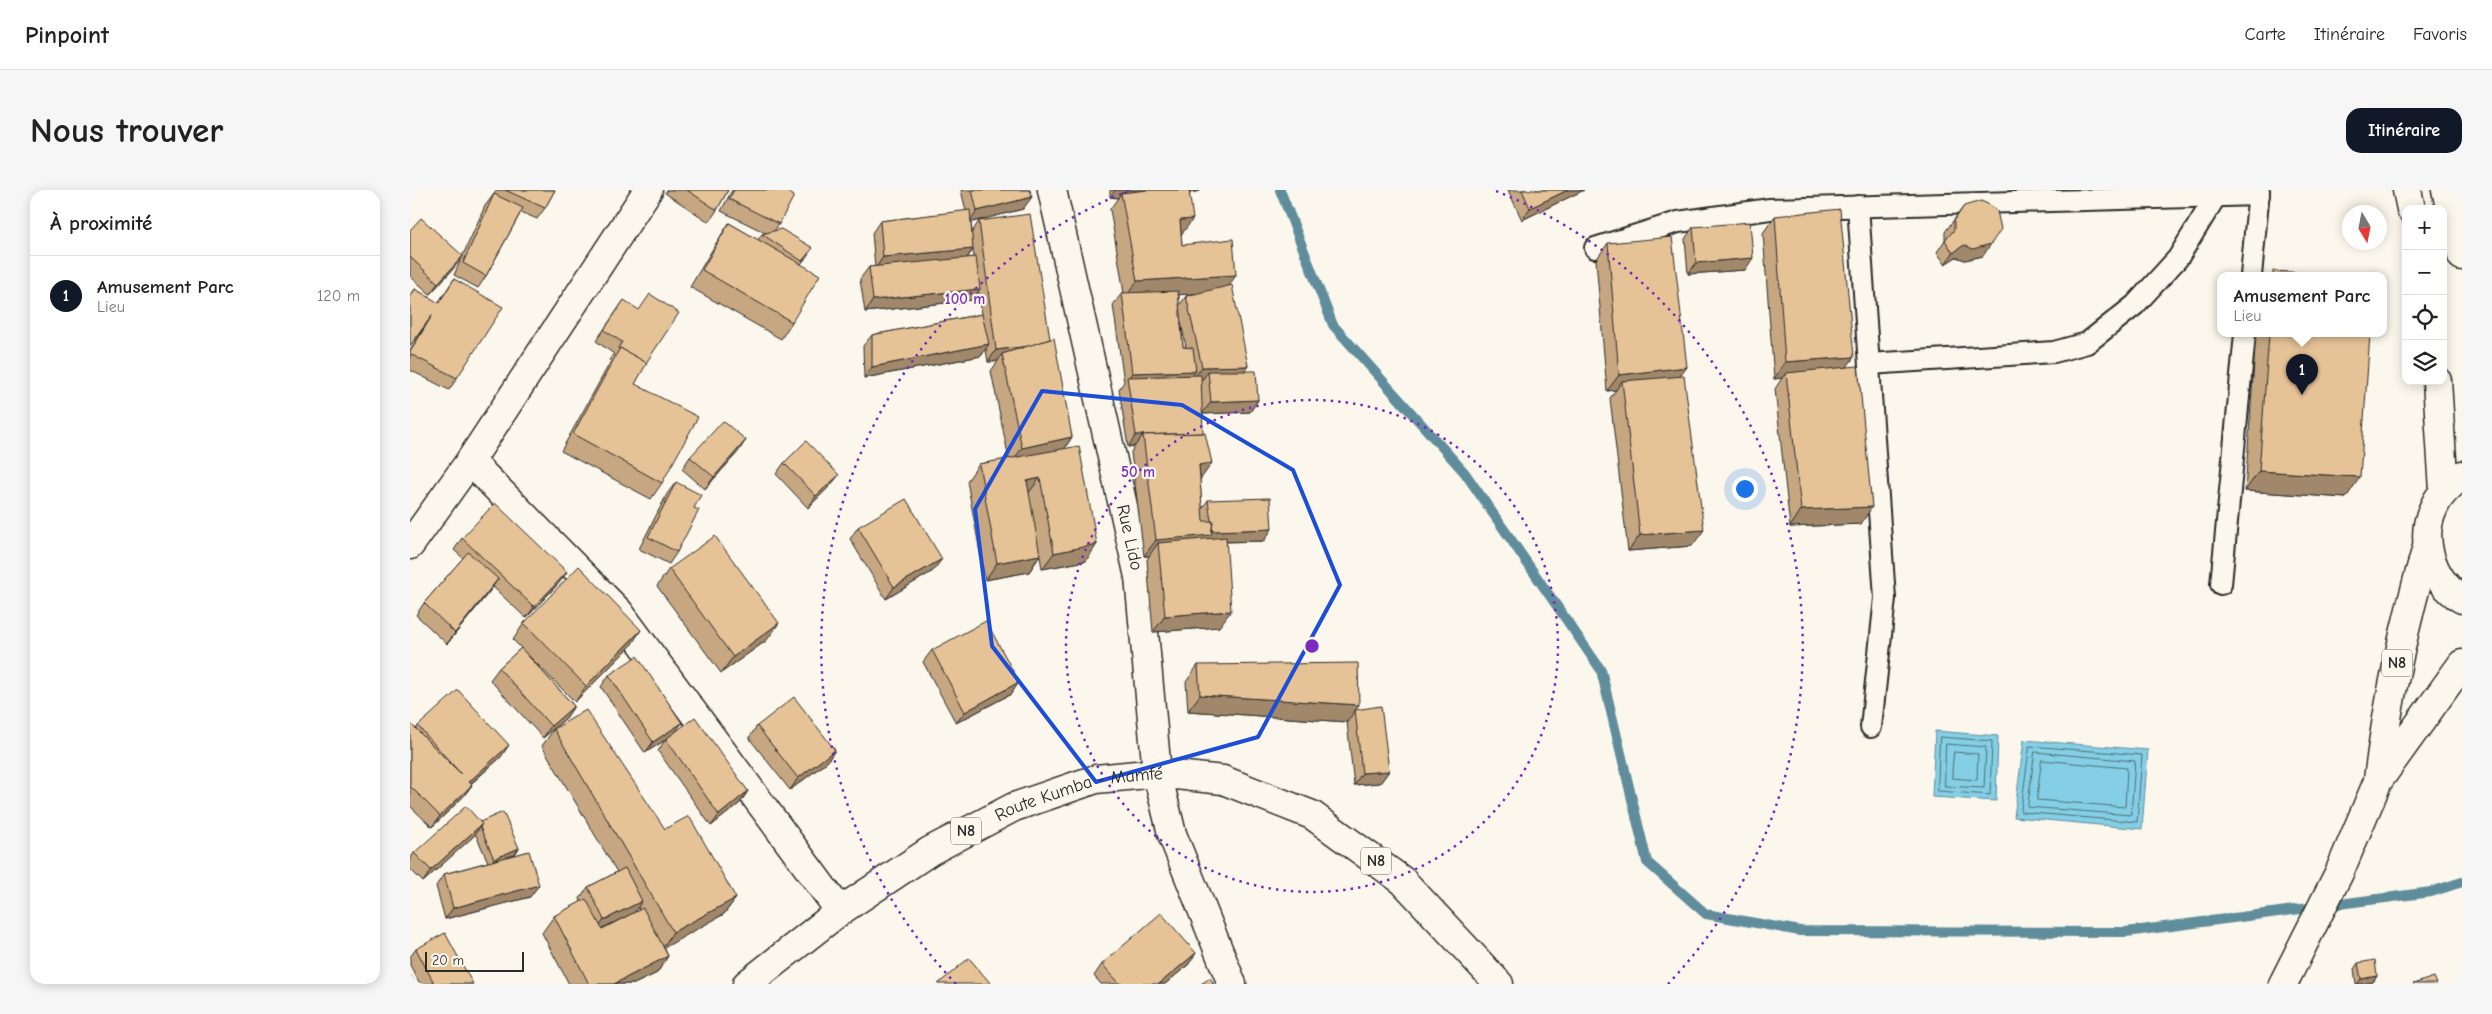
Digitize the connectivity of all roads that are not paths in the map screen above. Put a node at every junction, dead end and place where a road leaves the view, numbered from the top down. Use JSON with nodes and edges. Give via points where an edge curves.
{"nodes":[{"id":1,"x":648,"y":190,"type":"edge"},
{"id":2,"x":1052,"y":190,"type":"edge"},
{"id":3,"x":2407,"y":190,"type":"edge"},
{"id":4,"x":2446,"y":190,"type":"edge"},
{"id":5,"x":2259,"y":192,"type":"edge"},
{"id":6,"x":2216,"y":196,"type":"junction"},
{"id":7,"x":2410,"y":205,"type":"edge"},
{"id":8,"x":1858,"y":206,"type":"junction"},
{"id":9,"x":1595,"y":248,"type":"dead end"},
{"id":10,"x":2462,"y":256,"type":"edge"},
{"id":11,"x":2251,"y":272,"type":"edge"},
{"id":12,"x":2245,"y":337,"type":"edge"},
{"id":13,"x":1869,"y":364,"type":"junction"},
{"id":14,"x":2439,"y":385,"type":"edge"},
{"id":15,"x":470,"y":461,"type":"junction"},
{"id":16,"x":2453,"y":483,"type":"edge"},
{"id":17,"x":410,"y":545,"type":"edge"},
{"id":18,"x":2428,"y":547,"type":"junction"},
{"id":19,"x":2221,"y":584,"type":"dead end"},
{"id":20,"x":2462,"y":599,"type":"edge"},
{"id":21,"x":2462,"y":664,"type":"edge"},
{"id":22,"x":1871,"y":727,"type":"dead end"},
{"id":23,"x":1157,"y":773,"type":"junction"},
{"id":24,"x":2378,"y":781,"type":"junction"},
{"id":25,"x":840,"y":911,"type":"junction"},
{"id":26,"x":2284,"y":983,"type":"edge"},
{"id":27,"x":747,"y":984,"type":"edge"},
{"id":28,"x":1232,"y":984,"type":"edge"},
{"id":29,"x":1499,"y":984,"type":"edge"}],
"edges":[{"from":1,"to":15,"type":"main road"},
{"from":2,"to":23,"type":"main road","name":"Rue Lido","via":[[1139,576]]},
{"from":3,"to":7,"type":"main road"},
{"from":4,"to":10,"type":"main road"},
{"from":5,"to":6,"type":"lane"},
{"from":5,"to":11,"type":"lane"},
{"from":6,"to":8,"type":"lane"},
{"from":6,"to":13,"type":"lane","via":[[2178,258],[2135,306],[2087,342],[2054,352]]},
{"from":8,"to":9,"type":"lane","via":[[1770,209],[1678,222]]},
{"from":8,"to":13,"type":"lane"},
{"from":12,"to":19,"type":"lane"},
{"from":13,"to":22,"type":"lane","via":[[1885,598]]},
{"from":14,"to":16,"type":"main road"},
{"from":15,"to":17,"type":"main road"},
{"from":15,"to":25,"type":"main road","via":[[619,612]]},
{"from":16,"to":18,"type":"main road","via":[[2433,508],[2427,527]]},
{"from":18,"to":20,"type":"main road","via":[[2435,572],[2452,594]]},
{"from":18,"to":24,"type":"main road","number":"N8","via":[[2405,621],[2386,716]]},
{"from":21,"to":24,"type":"main road","number":"N8"},
{"from":23,"to":25,"type":"main road","name":"Route Kumba - Mamfé","number":"N8","via":[[1096,779],[1014,806],[930,851]]},
{"from":23,"to":28,"type":"main road","name":"Rue Lido","via":[[1172,834]]},
{"from":23,"to":29,"type":"main road","name":"Route Kumba - Mamfé","number":"N8","via":[[1223,780],[1312,815],[1403,881]]},
{"from":24,"to":26,"type":"main road","number":"N8","via":[[2339,873]]},
{"from":25,"to":27,"type":"main road","name":"Route Kumba - Mamfé","number":"N8"}]}
